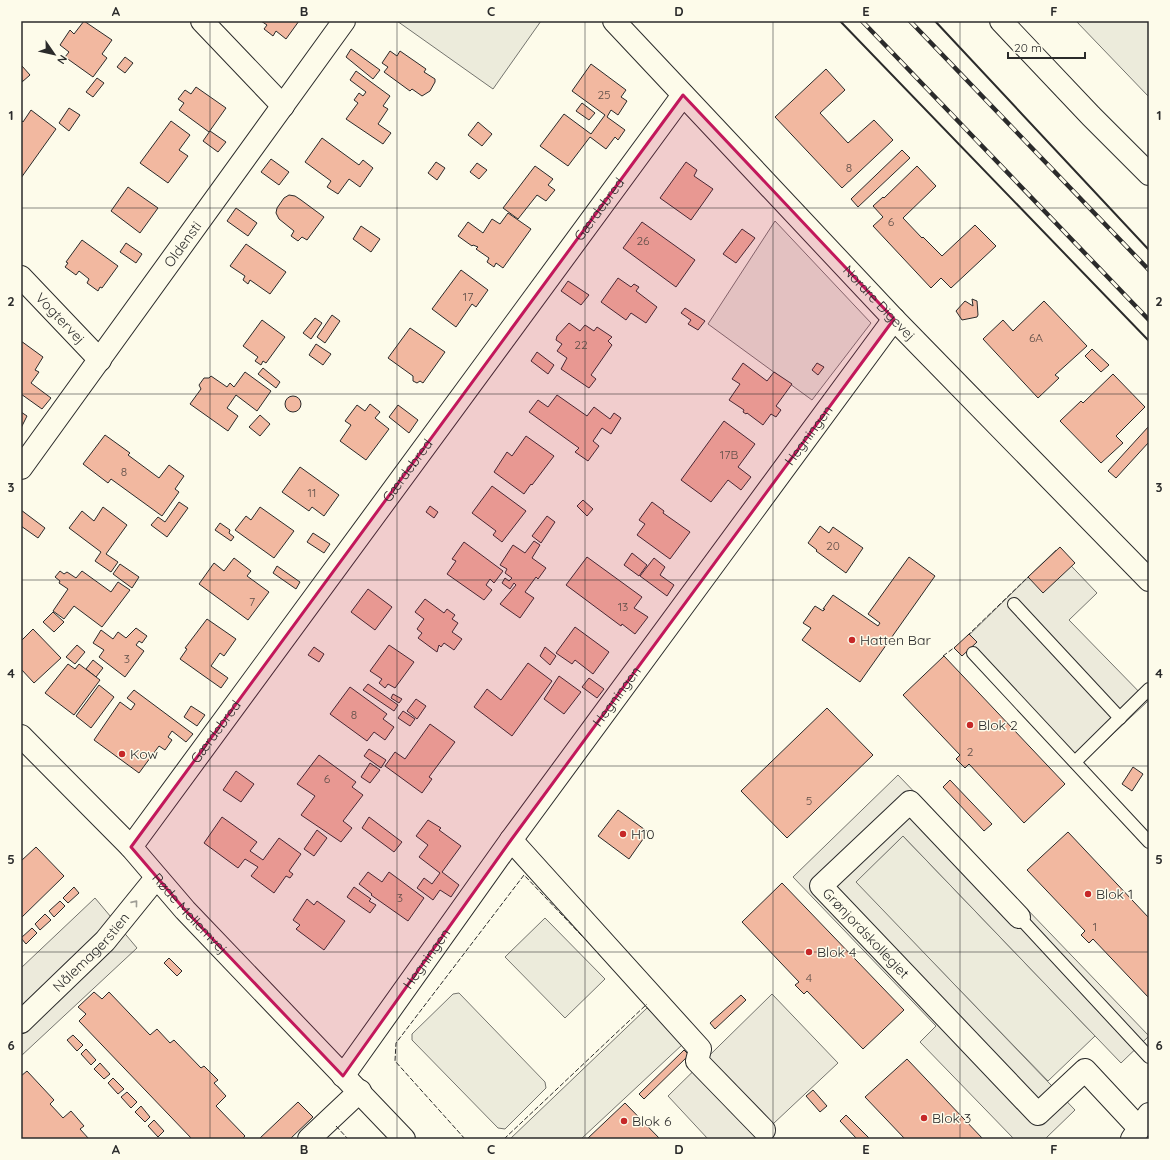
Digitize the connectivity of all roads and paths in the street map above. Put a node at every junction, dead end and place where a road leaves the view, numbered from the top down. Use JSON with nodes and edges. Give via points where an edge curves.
{"nodes":[{"id":1,"x":202,"y":21,"type":"edge"},
{"id":2,"x":344,"y":21,"type":"edge"},
{"id":3,"x":614,"y":21,"type":"edge"},
{"id":4,"x":1001,"y":21,"type":"edge"},
{"id":5,"x":683,"y":95,"type":"junction"},
{"id":6,"x":283,"y":106,"type":"junction"},
{"id":7,"x":1149,"y":174,"type":"edge"},
{"id":8,"x":21,"y":277,"type":"edge"},
{"id":9,"x":894,"y":319,"type":"junction"},
{"id":10,"x":100,"y":360,"type":"junction"},
{"id":11,"x":21,"y":468,"type":"edge"},
{"id":12,"x":1149,"y":580,"type":"edge"},
{"id":13,"x":1014,"y":604,"type":"dead end"},
{"id":14,"x":973,"y":653,"type":"dead end"},
{"id":15,"x":1149,"y":689,"type":"edge"},
{"id":16,"x":1120,"y":718,"type":"junction"},
{"id":17,"x":21,"y":736,"type":"edge"},
{"id":18,"x":1075,"y":762,"type":"junction"},
{"id":19,"x":511,"y":840,"type":"junction"},
{"id":20,"x":1149,"y":842,"type":"edge"},
{"id":21,"x":131,"y":847,"type":"junction"},
{"id":22,"x":156,"y":878,"type":"junction"},
{"id":23,"x":1019,"y":917,"type":"joint"},
{"id":24,"x":21,"y":1022,"type":"edge"},
{"id":25,"x":1149,"y":1057,"type":"edge"},
{"id":26,"x":343,"y":1076,"type":"junction"},
{"id":27,"x":360,"y":1091,"type":"junction"},
{"id":28,"x":1140,"y":1127,"type":"edge"},
{"id":29,"x":764,"y":1130,"type":"dead end"},
{"id":30,"x":309,"y":1139,"type":"edge"},
{"id":31,"x":404,"y":1139,"type":"edge"}],
"edges":[{"from":1,"to":6,"type":"street"},
{"from":2,"to":6,"type":"street","name":"Oldensti"},
{"from":3,"to":5,"type":"street","name":"Nordre Digevej"},
{"from":4,"to":7,"type":"street"},
{"from":5,"to":9,"type":"street","name":"Nordre Digevej"},
{"from":5,"to":21,"type":"street","name":"Gærdebred"},
{"from":6,"to":10,"type":"street","name":"Oldensti"},
{"from":8,"to":10,"type":"street","name":"Vogtervej"},
{"from":9,"to":12,"type":"street","name":"Nordre Digevej"},
{"from":9,"to":19,"type":"street","name":"Hegningen"},
{"from":10,"to":11,"type":"street","name":"Oldensti"},
{"from":13,"to":16,"type":"lane"},
{"from":14,"to":18,"type":"lane"},
{"from":15,"to":16,"type":"lane"},
{"from":16,"to":18,"type":"lane"},
{"from":17,"to":21,"type":"street","name":"Røde Mellemvej"},
{"from":18,"to":20,"type":"lane"},
{"from":19,"to":26,"type":"street","name":"Hegningen"},
{"from":19,"to":29,"type":"street","via":[[700,1050],[697,1061]]},
{"from":21,"to":22,"type":"street","name":"Røde Mellemvej"},
{"from":24,"to":22,"type":"street","name":"Nålemagerstien","one_way":true,"via":[[105,941]]},
{"from":22,"to":26,"type":"street","name":"Røde Mellemvej"},
{"from":23,"to":25,"type":"lane","name":"Grønjordskollegiet"},
{"from":23,"to":28,"type":"street","name":"Grønjordskollegiet","via":[[910,802],[821,886],[1038,1114],[1085,1070]]},
{"from":26,"to":27,"type":"street","name":"Røde Mellemvej"},
{"from":27,"to":30,"type":"street"},
{"from":27,"to":31,"type":"street","name":"Røde Mellemvej"}]}
